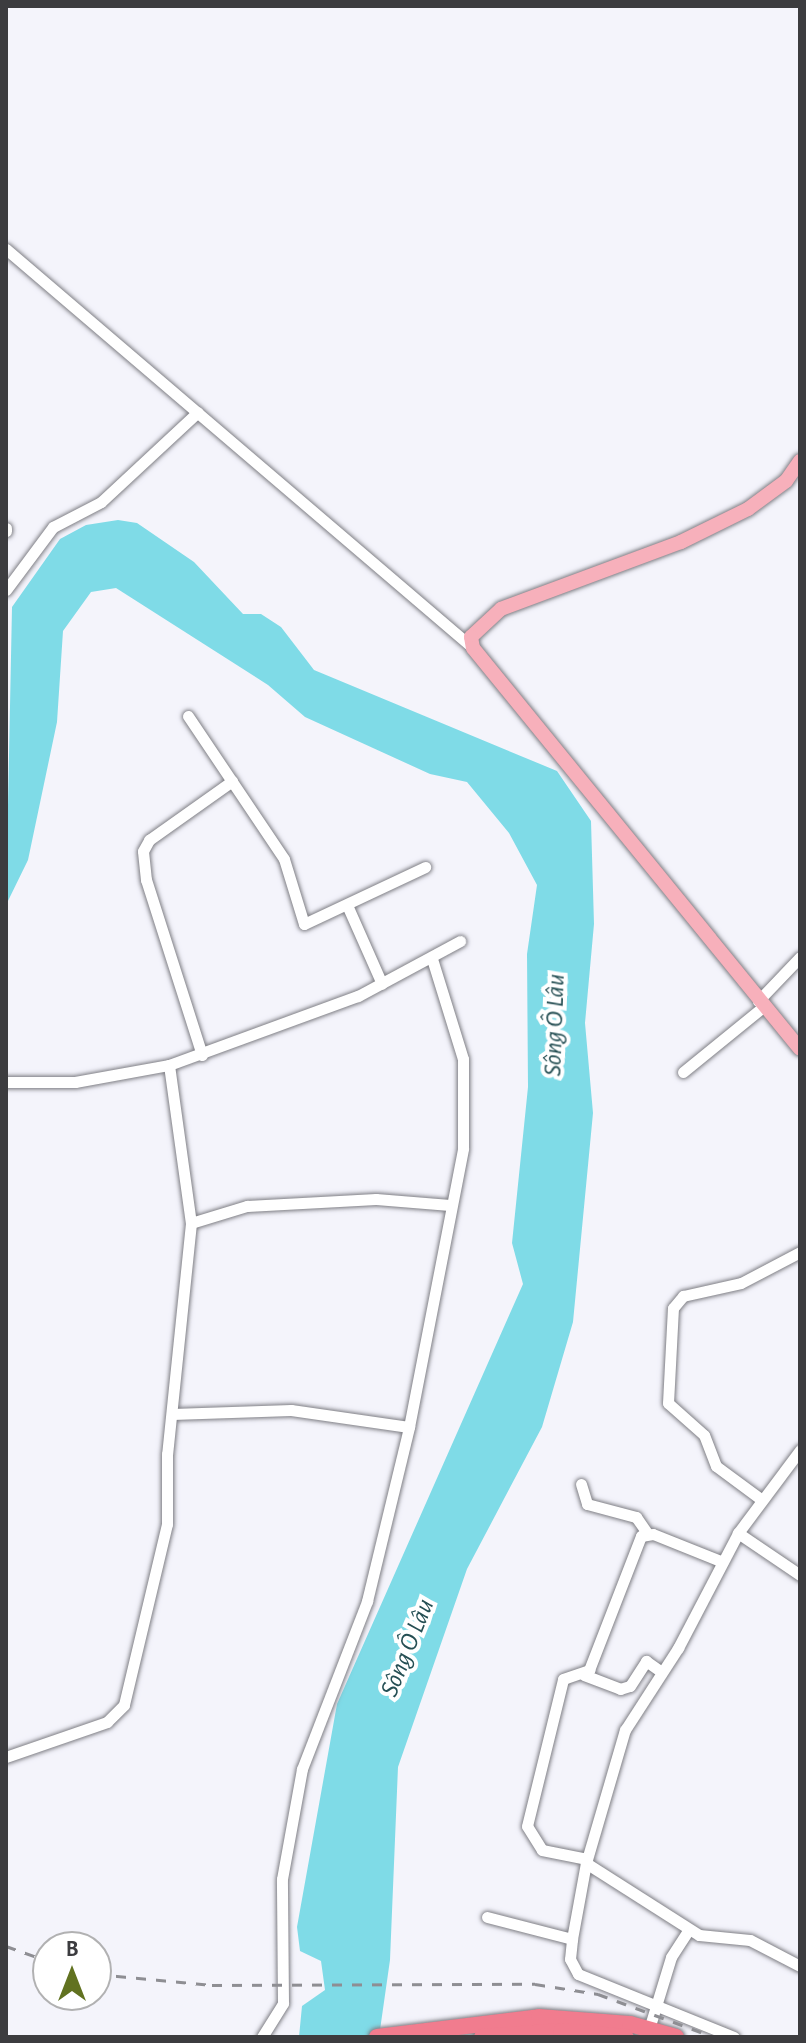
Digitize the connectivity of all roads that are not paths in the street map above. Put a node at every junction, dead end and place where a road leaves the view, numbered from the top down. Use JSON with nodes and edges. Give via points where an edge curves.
{"nodes":[{"id":1,"x":6,"y":250,"type":"edge"},
{"id":2,"x":198,"y":412,"type":"junction"},
{"id":3,"x":800,"y":461,"type":"edge"},
{"id":4,"x":6,"y":590,"type":"edge"},
{"id":5,"x":473,"y":648,"type":"junction"},
{"id":6,"x":188,"y":716,"type":"dead end"},
{"id":7,"x":232,"y":781,"type":"junction"},
{"id":8,"x":425,"y":867,"type":"dead end"},
{"id":9,"x":347,"y":905,"type":"junction"},
{"id":10,"x":460,"y":941,"type":"dead end"},
{"id":11,"x":800,"y":957,"type":"edge"},
{"id":12,"x":432,"y":959,"type":"junction"},
{"id":13,"x":382,"y":984,"type":"junction"},
{"id":14,"x":760,"y":1004,"type":"junction"},
{"id":15,"x":800,"y":1048,"type":"edge"},
{"id":16,"x":202,"y":1055,"type":"junction"},
{"id":17,"x":169,"y":1065,"type":"junction"},
{"id":18,"x":683,"y":1072,"type":"dead end"},
{"id":19,"x":6,"y":1082,"type":"edge"},
{"id":20,"x":450,"y":1205,"type":"junction"},
{"id":21,"x":191,"y":1223,"type":"junction"},
{"id":22,"x":800,"y":1252,"type":"edge"},
{"id":23,"x":172,"y":1414,"type":"junction"},
{"id":24,"x":409,"y":1427,"type":"junction"},
{"id":25,"x":800,"y":1450,"type":"edge"},
{"id":26,"x":581,"y":1484,"type":"dead end"},
{"id":27,"x":762,"y":1500,"type":"junction"},
{"id":28,"x":647,"y":1533,"type":"junction"},
{"id":29,"x":738,"y":1533,"type":"junction"},
{"id":30,"x":723,"y":1562,"type":"junction"},
{"id":31,"x":800,"y":1575,"type":"edge"},
{"id":32,"x":662,"y":1672,"type":"junction"},
{"id":33,"x":584,"y":1675,"type":"junction"},
{"id":34,"x":6,"y":1757,"type":"edge"},
{"id":35,"x":587,"y":1861,"type":"junction"},
{"id":36,"x":487,"y":1917,"type":"dead end"},
{"id":37,"x":689,"y":1929,"type":"junction"},
{"id":38,"x":572,"y":1939,"type":"junction"},
{"id":39,"x":800,"y":1966,"type":"edge"},
{"id":40,"x":659,"y":2006,"type":"junction"},
{"id":41,"x":649,"y":2029,"type":"junction"},
{"id":42,"x":561,"y":2034,"type":"edge"},
{"id":43,"x":262,"y":2037,"type":"edge"},
{"id":44,"x":377,"y":2037,"type":"edge"},
{"id":45,"x":482,"y":2037,"type":"edge"},
{"id":46,"x":626,"y":2037,"type":"edge"},
{"id":47,"x":676,"y":2037,"type":"edge"},
{"id":48,"x":734,"y":2037,"type":"edge"}],
"edges":[{"from":1,"to":2,"type":"street"},
{"from":2,"to":4,"type":"street","via":[[101,502],[53,527]]},
{"from":2,"to":5,"type":"street"},
{"from":3,"to":5,"type":"main road","via":[[786,481],[748,509],[681,542],[501,609],[474,630]]},
{"from":5,"to":14,"type":"main road"},
{"from":6,"to":7,"type":"street"},
{"from":7,"to":9,"type":"street","via":[[284,859],[304,924]]},
{"from":7,"to":16,"type":"street","via":[[149,840],[143,851],[146,880]]},
{"from":8,"to":9,"type":"street"},
{"from":9,"to":13,"type":"street"},
{"from":10,"to":12,"type":"street"},
{"from":11,"to":14,"type":"street"},
{"from":12,"to":13,"type":"street"},
{"from":12,"to":20,"type":"street","via":[[466,1078],[463,1148]]},
{"from":13,"to":16,"type":"street"},
{"from":14,"to":15,"type":"main road"},
{"from":14,"to":18,"type":"street"},
{"from":16,"to":17,"type":"street"},
{"from":17,"to":19,"type":"street","via":[[75,1082]]},
{"from":17,"to":21,"type":"street"},
{"from":20,"to":21,"type":"street","via":[[386,1199],[247,1206]]},
{"from":20,"to":24,"type":"street"},
{"from":21,"to":23,"type":"street"},
{"from":22,"to":27,"type":"street","via":[[741,1283],[683,1296],[673,1308],[668,1403],[704,1435],[716,1466]]},
{"from":23,"to":24,"type":"street","via":[[291,1410]]},
{"from":23,"to":34,"type":"street","via":[[167,1524],[124,1705],[98,1726]]},
{"from":24,"to":43,"type":"street","via":[[367,1601],[302,1769],[282,1879],[283,2003]]},
{"from":25,"to":27,"type":"street"},
{"from":26,"to":28,"type":"street","via":[[587,1504],[636,1517]]},
{"from":27,"to":29,"type":"street"},
{"from":28,"to":30,"type":"street"},
{"from":28,"to":33,"type":"street","via":[[631,1550]]},
{"from":29,"to":30,"type":"street"},
{"from":29,"to":31,"type":"street"},
{"from":30,"to":32,"type":"street"},
{"from":32,"to":33,"type":"street","via":[[646,1661],[630,1686],[620,1689]]},
{"from":32,"to":35,"type":"street","via":[[625,1730]]},
{"from":33,"to":35,"type":"street","via":[[567,1675],[556,1696],[527,1826],[542,1850]]},
{"from":35,"to":37,"type":"street"},
{"from":35,"to":38,"type":"street"},
{"from":36,"to":38,"type":"street"},
{"from":37,"to":39,"type":"street","via":[[750,1940]]},
{"from":37,"to":40,"type":"street","via":[[671,1957]]},
{"from":38,"to":40,"type":"street","via":[[570,1959],[578,1974]]},
{"from":40,"to":41,"type":"street"},
{"from":40,"to":48,"type":"street"},
{"from":41,"to":44,"type":"highway","via":[[554,2017]]},
{"from":41,"to":47,"type":"highway"},
{"from":42,"to":45,"type":"highway"},
{"from":42,"to":46,"type":"highway"}]}
